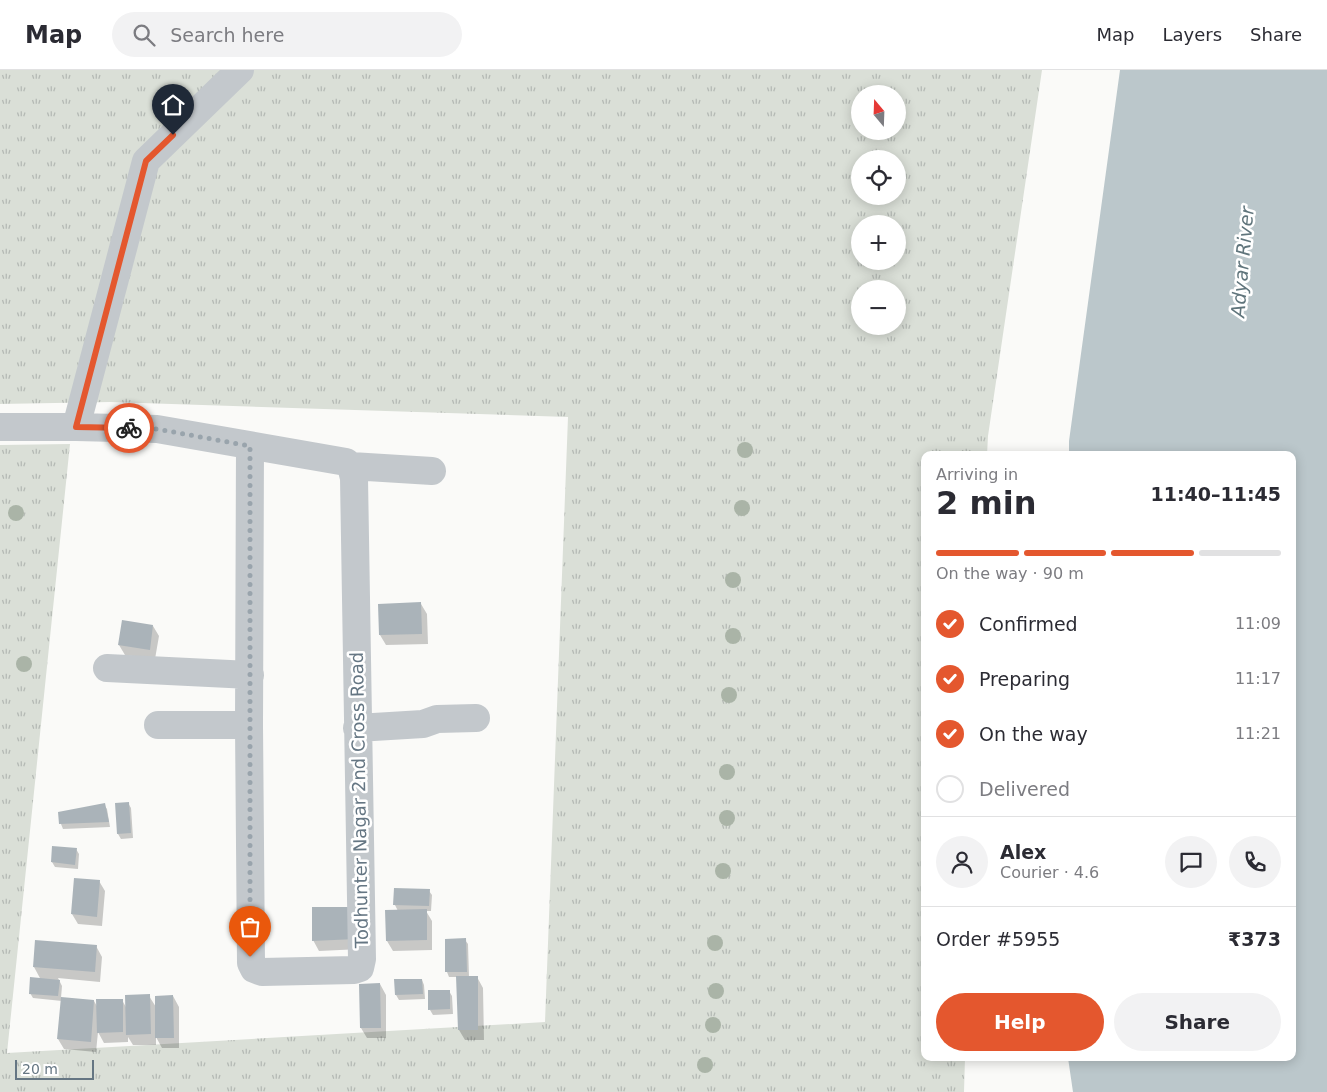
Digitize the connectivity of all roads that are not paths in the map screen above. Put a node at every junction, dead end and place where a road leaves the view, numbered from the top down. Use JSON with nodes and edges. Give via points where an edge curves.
{"nodes":[{"id":1,"x":240,"y":70,"type":"edge"},
{"id":2,"x":0,"y":427,"type":"edge"},
{"id":3,"x":76,"y":427,"type":"junction"},
{"id":4,"x":250,"y":446,"type":"junction"},
{"id":5,"x":351,"y":466,"type":"junction"},
{"id":6,"x":432,"y":471,"type":"dead end"},
{"id":7,"x":107,"y":668,"type":"dead end"},
{"id":8,"x":250,"y":674,"type":"junction"},
{"id":9,"x":476,"y":718,"type":"dead end"},
{"id":10,"x":158,"y":725,"type":"dead end"},
{"id":11,"x":249,"y":725,"type":"junction"},
{"id":12,"x":357,"y":728,"type":"junction"}],
"edges":[{"from":1,"to":3,"type":"street","via":[[146,161]]},
{"from":2,"to":3,"type":"street"},
{"from":3,"to":4,"type":"street","via":[[157,429]]},
{"from":4,"to":5,"type":"street","via":[[346,462]]},
{"from":4,"to":8,"type":"street","name":"Todhunter Nagar 2nd Cross Road"},
{"from":5,"to":6,"type":"street"},
{"from":5,"to":12,"type":"street","name":"Todhunter Nagar 2nd Cross Road","via":[[354,478]]},
{"from":7,"to":8,"type":"street"},
{"from":8,"to":11,"type":"street","name":"Todhunter Nagar 2nd Cross Road"},
{"from":9,"to":12,"type":"street"},
{"from":10,"to":11,"type":"street"},
{"from":11,"to":12,"type":"street","name":"Todhunter Nagar 2nd Cross Road","via":[[250,957],[254,968],[262,972],[354,970],[362,964]]}]}
